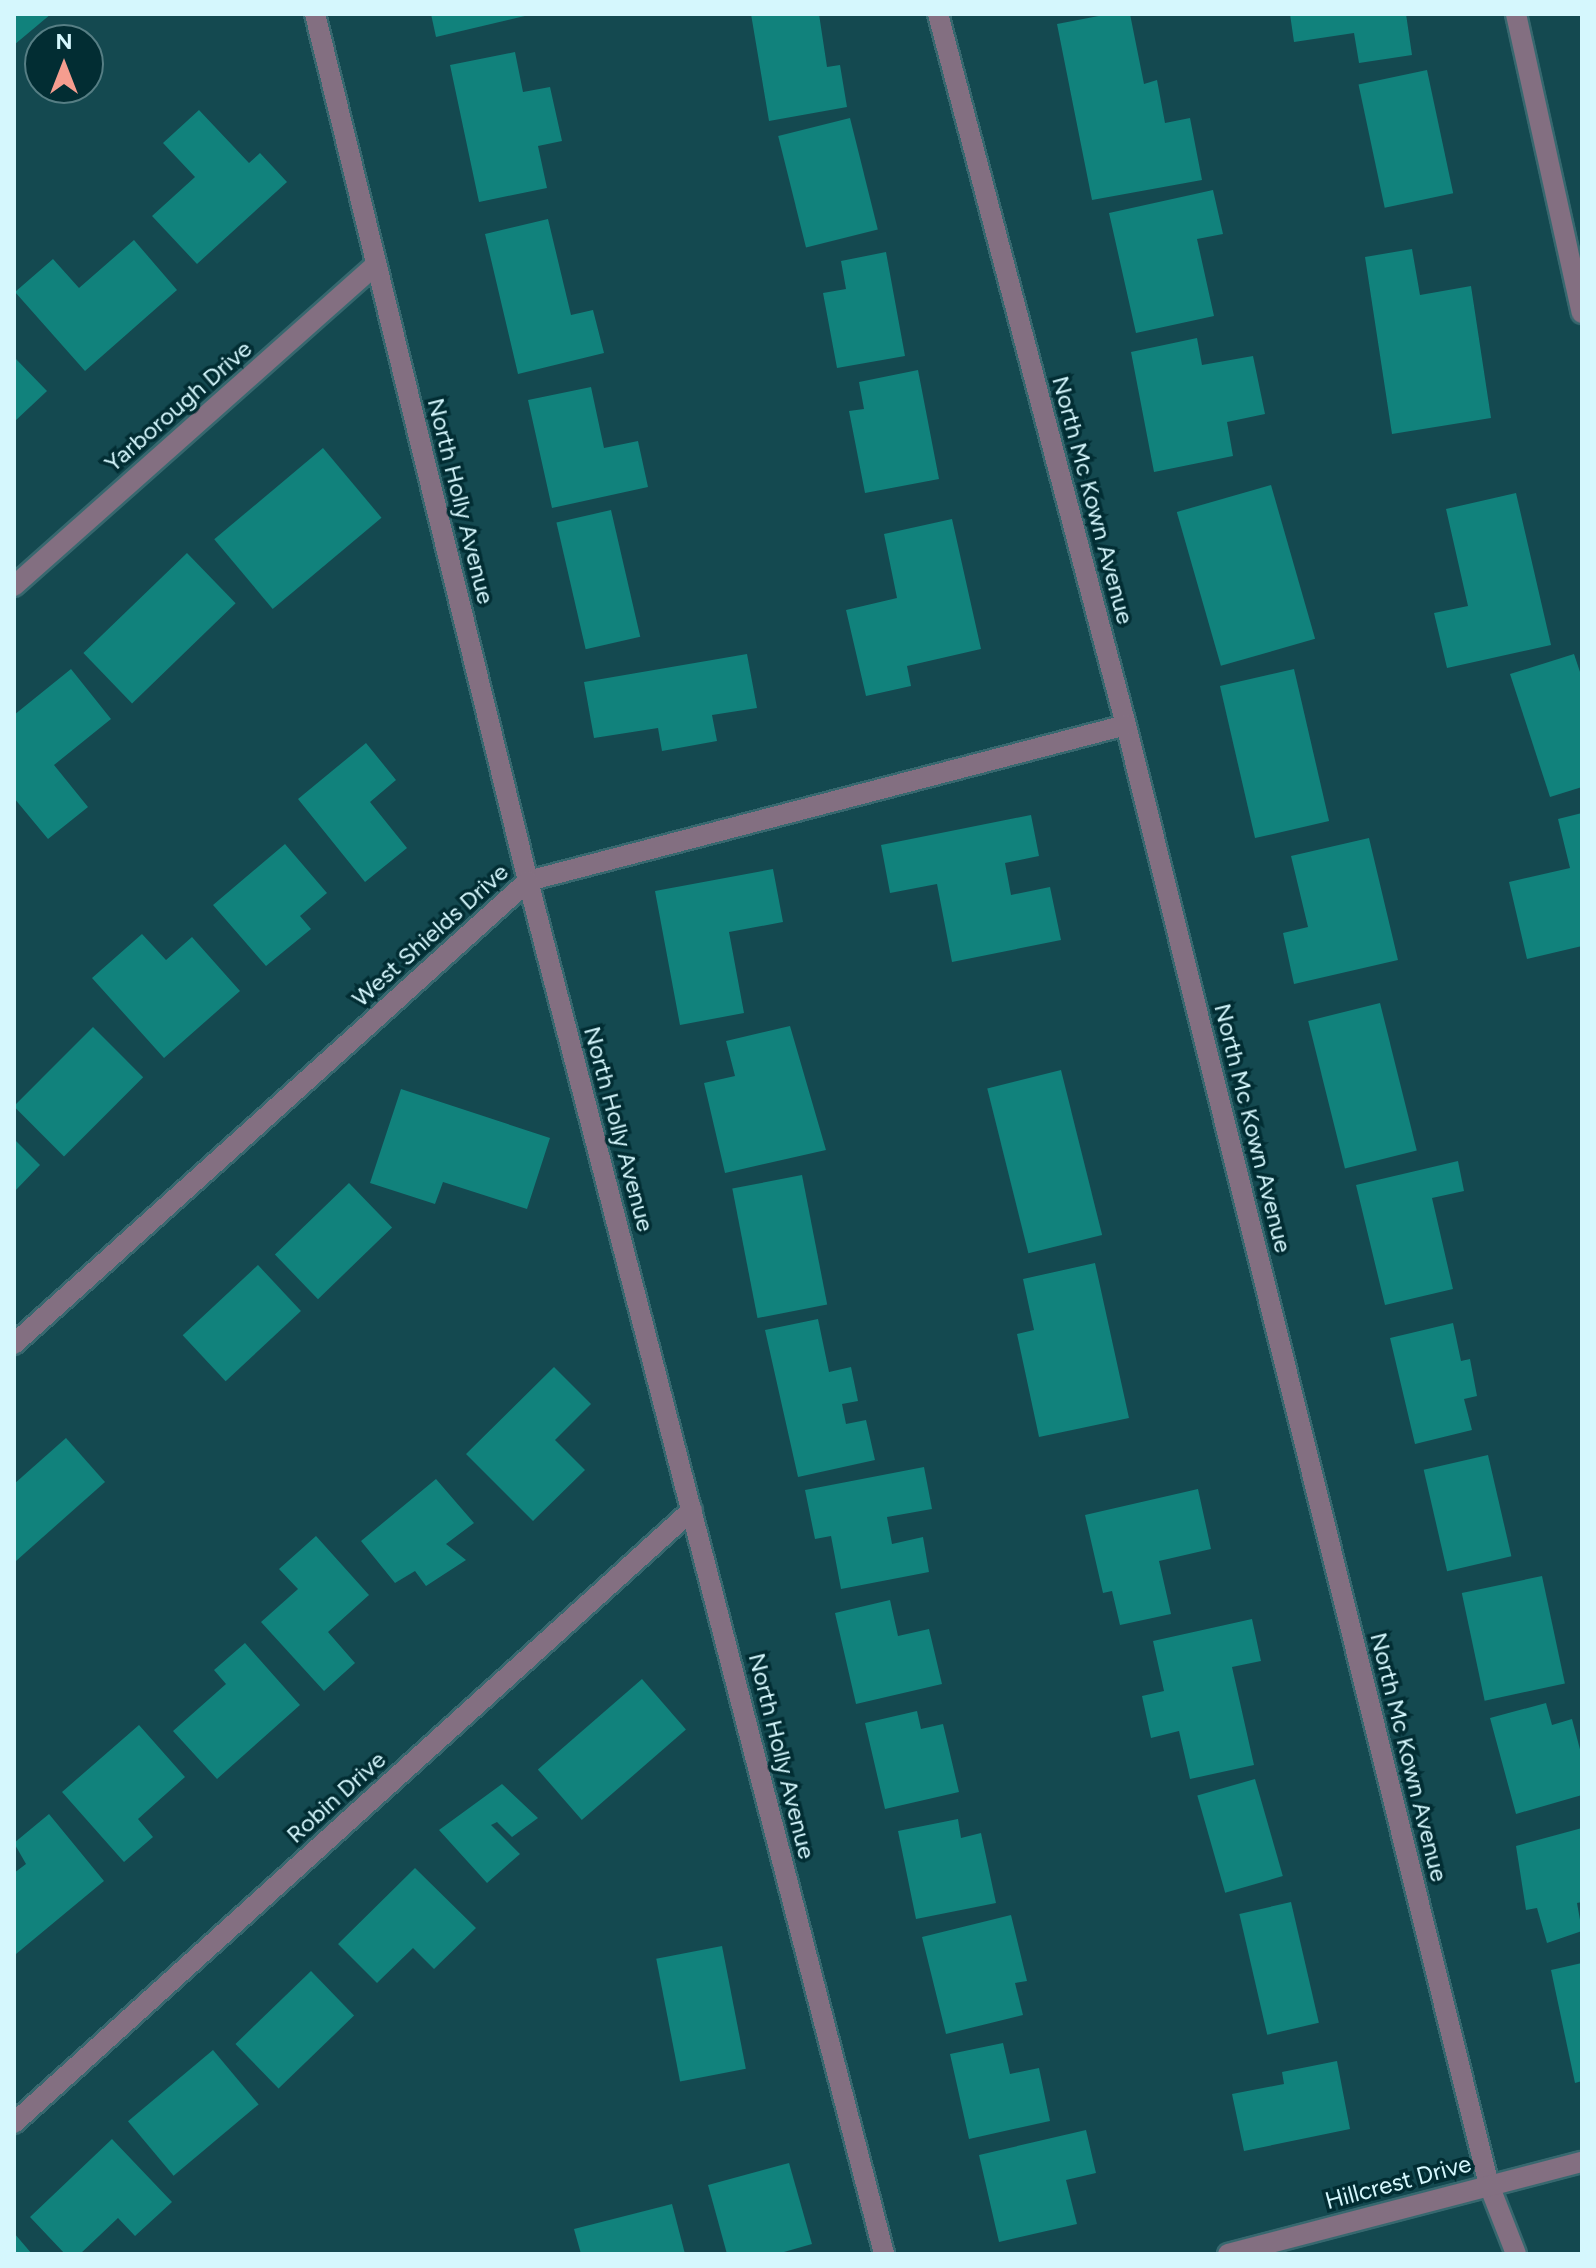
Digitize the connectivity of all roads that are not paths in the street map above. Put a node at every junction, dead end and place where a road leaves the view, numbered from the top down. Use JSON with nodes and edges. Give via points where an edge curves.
{"nodes":[{"id":1,"x":315,"y":14,"type":"edge"},
{"id":2,"x":938,"y":14,"type":"edge"},
{"id":3,"x":1516,"y":14,"type":"edge"},
{"id":4,"x":376,"y":265,"type":"junction"},
{"id":5,"x":1582,"y":313,"type":"edge"},
{"id":6,"x":14,"y":586,"type":"edge"},
{"id":7,"x":1126,"y":725,"type":"junction"},
{"id":8,"x":528,"y":881,"type":"junction"},
{"id":9,"x":14,"y":1344,"type":"edge"},
{"id":10,"x":692,"y":1510,"type":"junction"},
{"id":11,"x":14,"y":2123,"type":"edge"},
{"id":12,"x":1582,"y":2162,"type":"edge"},
{"id":13,"x":1489,"y":2185,"type":"junction"},
{"id":14,"x":884,"y":2254,"type":"edge"},
{"id":15,"x":1228,"y":2254,"type":"edge"},
{"id":16,"x":1516,"y":2254,"type":"edge"}],
"edges":[{"from":1,"to":4,"type":"street","name":"North Holly Avenue"},
{"from":2,"to":7,"type":"street","name":"North Mc Kown Avenue"},
{"from":3,"to":5,"type":"street"},
{"from":4,"to":6,"type":"street","name":"Yarborough Drive"},
{"from":4,"to":8,"type":"street","name":"North Holly Avenue"},
{"from":7,"to":8,"type":"street","name":"West Shields Drive"},
{"from":7,"to":13,"type":"street","name":"North Mc Kown Avenue"},
{"from":8,"to":9,"type":"street","name":"West Shields Drive"},
{"from":8,"to":10,"type":"street","name":"North Holly Avenue"},
{"from":10,"to":11,"type":"street","name":"Robin Drive"},
{"from":10,"to":14,"type":"street","name":"North Holly Avenue"},
{"from":12,"to":13,"type":"street","name":"Hillcrest Drive"},
{"from":13,"to":15,"type":"street","name":"Hillcrest Drive"},
{"from":13,"to":16,"type":"street","name":"North Mc Kown Avenue"}]}
